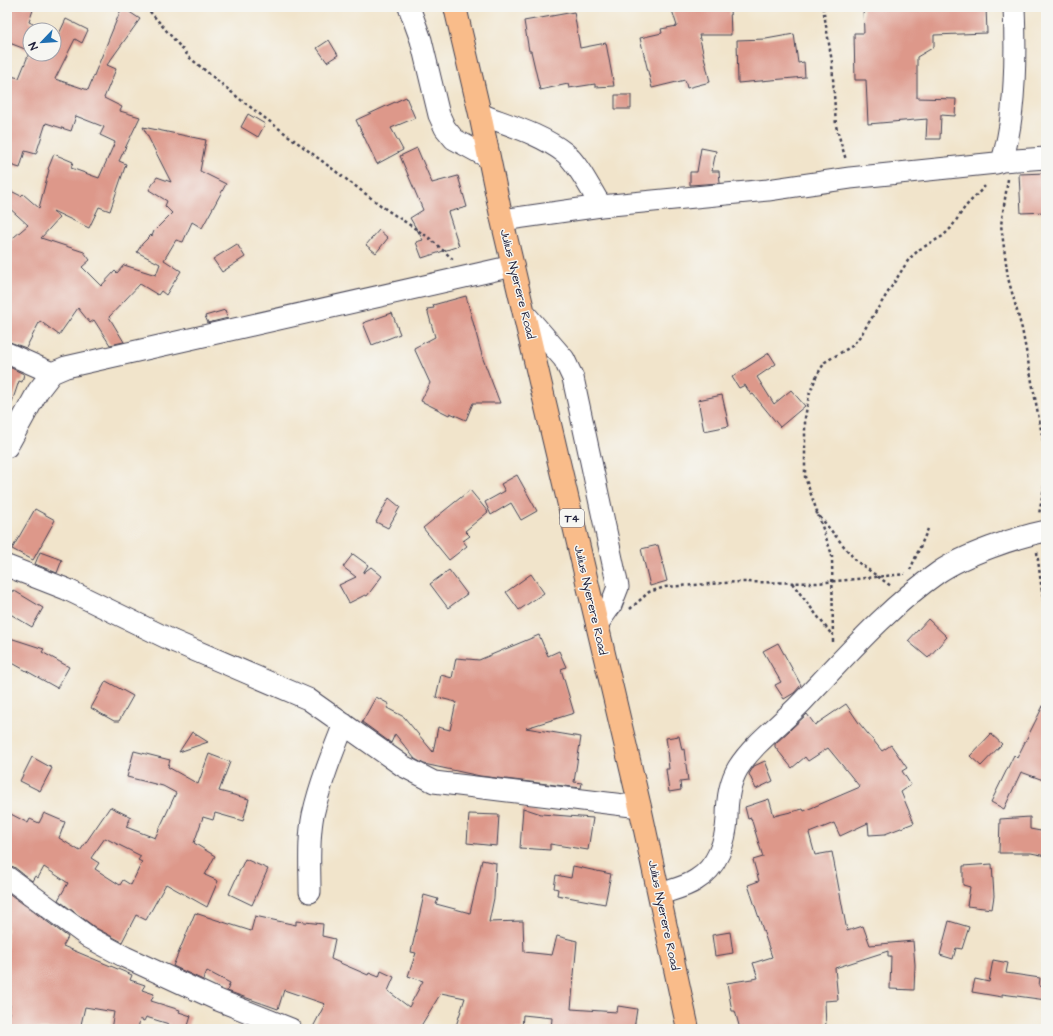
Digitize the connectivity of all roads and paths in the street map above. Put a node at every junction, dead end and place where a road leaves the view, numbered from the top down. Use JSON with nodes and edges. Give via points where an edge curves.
{"nodes":[{"id":1,"x":146,"y":7,"type":"edge"},
{"id":2,"x":409,"y":7,"type":"edge"},
{"id":3,"x":455,"y":7,"type":"edge"},
{"id":4,"x":823,"y":7,"type":"edge"},
{"id":5,"x":1014,"y":7,"type":"edge"},
{"id":6,"x":480,"y":114,"type":"junction"},
{"id":7,"x":489,"y":158,"type":"junction"},
{"id":8,"x":1046,"y":158,"type":"edge"},
{"id":9,"x":1006,"y":160,"type":"junction"},
{"id":10,"x":850,"y":178,"type":"junction"},
{"id":11,"x":991,"y":182,"type":"dead end"},
{"id":12,"x":602,"y":206,"type":"junction"},
{"id":13,"x":502,"y":220,"type":"junction"},
{"id":14,"x":512,"y":266,"type":"junction"},
{"id":15,"x":469,"y":276,"type":"junction"},
{"id":16,"x":525,"y":314,"type":"junction"},
{"id":17,"x":7,"y":353,"type":"edge"},
{"id":18,"x":52,"y":373,"type":"junction"},
{"id":19,"x":7,"y":447,"type":"edge"},
{"id":20,"x":814,"y":509,"type":"junction"},
{"id":21,"x":1040,"y":532,"type":"edge"},
{"id":22,"x":7,"y":566,"type":"edge"},
{"id":23,"x":940,"y":572,"type":"junction"},
{"id":24,"x":877,"y":576,"type":"junction"},
{"id":25,"x":832,"y":581,"type":"junction"},
{"id":26,"x":792,"y":583,"type":"junction"},
{"id":27,"x":913,"y":593,"type":"junction"},
{"id":28,"x":600,"y":621,"type":"junction"},
{"id":29,"x":1046,"y":623,"type":"edge"},
{"id":30,"x":832,"y":636,"type":"junction"},
{"id":31,"x":841,"y":660,"type":"junction"},
{"id":32,"x":344,"y":724,"type":"junction"},
{"id":33,"x":640,"y":807,"type":"junction"},
{"id":34,"x":7,"y":877,"type":"edge"},
{"id":35,"x":310,"y":892,"type":"dead end"},
{"id":36,"x":660,"y":894,"type":"junction"},
{"id":37,"x":291,"y":1029,"type":"edge"},
{"id":38,"x":688,"y":1029,"type":"edge"}],
"edges":[{"from":1,"to":15,"type":"path","via":[[190,58],[386,210],[428,237]]},
{"from":2,"to":7,"type":"street","via":[[421,40],[439,116],[445,128],[454,139]]},
{"from":3,"to":6,"type":"highway","name":"Julius Nyerere Road","number":"T4"},
{"from":4,"to":10,"type":"path","via":[[832,62],[836,126]]},
{"from":5,"to":9,"type":"street","via":[[1012,96]]},
{"from":6,"to":7,"type":"highway","name":"Julius Nyerere Road","number":"T4"},
{"from":6,"to":12,"type":"street","via":[[538,137],[565,153]]},
{"from":7,"to":13,"type":"highway","name":"Julius Nyerere Road","number":"T4"},
{"from":8,"to":9,"type":"street"},
{"from":9,"to":10,"type":"street"},
{"from":9,"to":21,"type":"path","via":[[1001,225],[1008,278],[1022,328],[1046,456]]},
{"from":10,"to":12,"type":"street","via":[[768,190]]},
{"from":11,"to":20,"type":"path","via":[[985,185],[943,236],[920,249],[909,259],[861,335],[852,346],[825,362],[817,375],[809,395],[805,437],[805,476]]},
{"from":12,"to":13,"type":"street"},
{"from":13,"to":14,"type":"highway","name":"Julius Nyerere Road","number":"T4"},
{"from":14,"to":15,"type":"street"},
{"from":14,"to":16,"type":"highway","name":"Julius Nyerere Road","number":"T4"},
{"from":15,"to":18,"type":"street","via":[[66,367]]},
{"from":16,"to":28,"type":"highway","name":"Julius Nyerere Road","number":"T4"},
{"from":16,"to":28,"type":"street","via":[[564,359],[573,378],[618,587],[612,605]]},
{"from":17,"to":18,"type":"street"},
{"from":18,"to":19,"type":"street","via":[[38,391]]},
{"from":20,"to":24,"type":"path","via":[[856,561]]},
{"from":20,"to":25,"type":"path","via":[[832,555]]},
{"from":21,"to":23,"type":"street","via":[[992,548]]},
{"from":21,"to":29,"type":"path"},
{"from":22,"to":32,"type":"street","via":[[66,589],[173,641],[308,699]]},
{"from":23,"to":24,"type":"path"},
{"from":23,"to":27,"type":"street"},
{"from":24,"to":25,"type":"path"},
{"from":24,"to":27,"type":"path","via":[[891,586]]},
{"from":25,"to":26,"type":"path"},
{"from":25,"to":30,"type":"path"},
{"from":26,"to":28,"type":"path","via":[[739,582],[665,587],[649,592],[636,605],[617,617]]},
{"from":26,"to":30,"type":"path"},
{"from":27,"to":31,"type":"street","via":[[866,633]]},
{"from":28,"to":33,"type":"highway","name":"Julius Nyerere Road","number":"T4"},
{"from":30,"to":31,"type":"path"},
{"from":30,"to":31,"type":"path"},
{"from":31,"to":36,"type":"street","via":[[746,756],[737,770],[727,796],[722,845],[712,868],[696,881]]},
{"from":32,"to":33,"type":"street","via":[[403,766],[434,782]]},
{"from":32,"to":35,"type":"street","via":[[325,773],[313,816]]},
{"from":33,"to":36,"type":"highway","name":"Julius Nyerere Road","number":"T4"},
{"from":34,"to":37,"type":"street","via":[[90,938],[125,957],[218,1000]]},
{"from":36,"to":38,"type":"highway","name":"Julius Nyerere Road","number":"T4"}]}
